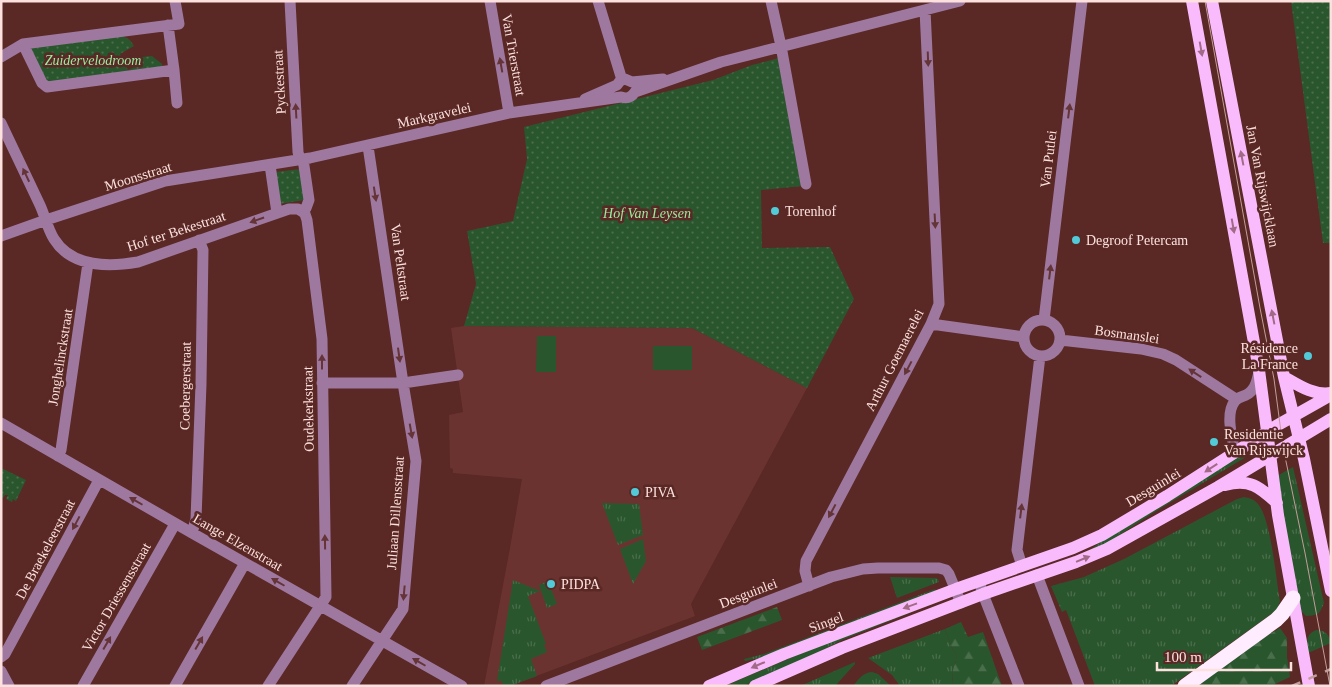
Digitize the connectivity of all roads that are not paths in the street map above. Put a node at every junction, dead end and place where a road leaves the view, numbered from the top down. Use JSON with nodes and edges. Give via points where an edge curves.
{"nodes":[{"id":1,"x":175,"y":1,"type":"edge"},
{"id":2,"x":290,"y":1,"type":"edge"},
{"id":3,"x":490,"y":1,"type":"edge"},
{"id":4,"x":598,"y":1,"type":"edge"},
{"id":5,"x":771,"y":1,"type":"edge"},
{"id":6,"x":960,"y":1,"type":"edge"},
{"id":7,"x":1082,"y":1,"type":"edge"},
{"id":8,"x":1192,"y":1,"type":"edge"},
{"id":9,"x":1212,"y":1,"type":"edge"},
{"id":10,"x":926,"y":10,"type":"junction"},
{"id":11,"x":168,"y":25,"type":"junction"},
{"id":12,"x":23,"y":44,"type":"junction"},
{"id":13,"x":781,"y":46,"type":"junction"},
{"id":14,"x":1,"y":57,"type":"edge"},
{"id":15,"x":174,"y":70,"type":"junction"},
{"id":16,"x":627,"y":85,"type":"junction"},
{"id":17,"x":177,"y":103,"type":"dead end"},
{"id":18,"x":576,"y":103,"type":"junction"},
{"id":19,"x":509,"y":113,"type":"junction"},
{"id":20,"x":1,"y":123,"type":"edge"},
{"id":21,"x":368,"y":146,"type":"junction"},
{"id":22,"x":302,"y":160,"type":"junction"},
{"id":23,"x":270,"y":165,"type":"junction"},
{"id":24,"x":806,"y":184,"type":"dead end"},
{"id":25,"x":303,"y":212,"type":"junction"},
{"id":26,"x":277,"y":214,"type":"junction"},
{"id":27,"x":46,"y":220,"type":"junction"},
{"id":28,"x":1,"y":236,"type":"edge"},
{"id":29,"x":199,"y":240,"type":"junction"},
{"id":30,"x":88,"y":262,"type":"junction"},
{"id":31,"x":1044,"y":320,"type":"junction"},
{"id":32,"x":931,"y":324,"type":"junction"},
{"id":33,"x":1024,"y":337,"type":"junction"},
{"id":34,"x":1060,"y":340,"type":"junction"},
{"id":35,"x":1040,"y":356,"type":"junction"},
{"id":36,"x":1259,"y":370,"type":"junction"},
{"id":37,"x":458,"y":375,"type":"dead end"},
{"id":38,"x":1284,"y":377,"type":"junction"},
{"id":39,"x":322,"y":383,"type":"junction"},
{"id":40,"x":403,"y":383,"type":"junction"},
{"id":41,"x":1331,"y":394,"type":"edge"},
{"id":42,"x":1236,"y":399,"type":"junction"},
{"id":43,"x":1294,"y":416,"type":"junction"},
{"id":44,"x":1331,"y":419,"type":"edge"},
{"id":45,"x":1,"y":423,"type":"edge"},
{"id":46,"x":1267,"y":432,"type":"junction"},
{"id":47,"x":1299,"y":438,"type":"junction"},
{"id":48,"x":1236,"y":452,"type":"junction"},
{"id":49,"x":1270,"y":455,"type":"junction"},
{"id":50,"x":58,"y":456,"type":"junction"},
{"id":51,"x":100,"y":480,"type":"junction"},
{"id":52,"x":1218,"y":487,"type":"junction"},
{"id":53,"x":1276,"y":503,"type":"junction"},
{"id":54,"x":175,"y":524,"type":"junction"},
{"id":55,"x":192,"y":533,"type":"junction"},
{"id":56,"x":245,"y":563,"type":"junction"},
{"id":57,"x":1022,"y":566,"type":"junction"},
{"id":58,"x":1037,"y":576,"type":"junction"},
{"id":59,"x":979,"y":581,"type":"junction"},
{"id":60,"x":809,"y":586,"type":"junction"},
{"id":61,"x":956,"y":589,"type":"junction"},
{"id":62,"x":1331,"y":591,"type":"edge"},
{"id":63,"x":983,"y":594,"type":"junction"},
{"id":64,"x":1292,"y":598,"type":"junction"},
{"id":65,"x":960,"y":602,"type":"junction"},
{"id":66,"x":320,"y":606,"type":"junction"},
{"id":67,"x":382,"y":640,"type":"junction"},
{"id":68,"x":1,"y":657,"type":"edge"},
{"id":69,"x":2,"y":673,"type":"edge"},
{"id":70,"x":9,"y":686,"type":"edge"},
{"id":71,"x":82,"y":686,"type":"edge"},
{"id":72,"x":175,"y":686,"type":"edge"},
{"id":73,"x":268,"y":686,"type":"edge"},
{"id":74,"x":352,"y":686,"type":"edge"},
{"id":75,"x":462,"y":686,"type":"edge"},
{"id":76,"x":546,"y":686,"type":"edge"},
{"id":77,"x":709,"y":686,"type":"edge"},
{"id":78,"x":755,"y":686,"type":"edge"},
{"id":79,"x":1019,"y":686,"type":"edge"},
{"id":80,"x":1079,"y":686,"type":"edge"},
{"id":81,"x":1185,"y":686,"type":"edge"},
{"id":82,"x":1309,"y":686,"type":"edge"}],
"edges":[{"from":1,"to":11,"type":"street","via":[[179,24]]},
{"from":22,"to":2,"type":"street","name":"Pyckestraat","one_way":true},
{"from":19,"to":3,"type":"street","name":"Van Trierstraat","one_way":true},
{"from":4,"to":16,"type":"street"},
{"from":5,"to":13,"type":"street"},
{"from":6,"to":10,"type":"street","name":"Markgravelei"},
{"from":31,"to":7,"type":"street","name":"Van Putlei","one_way":true},
{"from":8,"to":36,"type":"main road","one_way":true},
{"from":38,"to":9,"type":"main road","name":"Jan Van Rijswijcklaan","one_way":true},
{"from":10,"to":13,"type":"street","name":"Markgravelei"},
{"from":10,"to":32,"type":"street","name":"Arthur Goemaerelei","one_way":true,"via":[[939,304]]},
{"from":11,"to":12,"type":"street"},
{"from":11,"to":15,"type":"street"},
{"from":12,"to":14,"type":"street"},
{"from":12,"to":15,"type":"street","via":[[47,87]]},
{"from":13,"to":16,"type":"street","name":"Markgravelei","via":[[674,78]]},
{"from":13,"to":24,"type":"street"},
{"from":15,"to":17,"type":"street"},
{"from":16,"to":18,"type":"street","name":"Markgravelei","via":[[611,87]]},
{"from":16,"to":18,"type":"street","name":"Markgravelei","via":[[630,97]]},
{"from":18,"to":19,"type":"street","name":"Markgravelei"},
{"from":19,"to":21,"type":"street","name":"Markgravelei"},
{"from":27,"to":20,"type":"street","name":"Hof ter Bekestraat","one_way":true},
{"from":21,"to":22,"type":"street","name":"Markgravelei"},
{"from":21,"to":40,"type":"street","name":"Van Peltstraat","one_way":true},
{"from":22,"to":23,"type":"street","name":"Moonsstraat"},
{"from":22,"to":25,"type":"street","name":"Pyckestraat","via":[[309,200]]},
{"from":23,"to":26,"type":"street"},
{"from":23,"to":27,"type":"street","name":"Moonsstraat","via":[[165,181]]},
{"from":25,"to":26,"type":"street","name":"Hof ter Bekestraat","via":[[292,208]]},
{"from":39,"to":25,"type":"street","name":"Oudekerkstraat","one_way":true,"via":[[322,339],[307,220]]},
{"from":26,"to":29,"type":"street","name":"Hof ter Bekestraat","one_way":true},
{"from":27,"to":28,"type":"street","name":"Moonsstraat"},
{"from":27,"to":30,"type":"street","name":"Hof ter Bekestraat","via":[[58,245],[72,257]]},
{"from":29,"to":30,"type":"street","name":"Hof ter Bekestraat","via":[[138,262],[113,265]]},
{"from":29,"to":55,"type":"street","name":"Coebergerstraat","via":[[203,250],[201,384],[196,520]]},
{"from":30,"to":50,"type":"street","name":"Jonghelinckstraat"},
{"from":31,"to":33,"type":"street","via":[[1029,327]]},
{"from":31,"to":34,"type":"street","via":[[1058,329]]},
{"from":32,"to":33,"type":"street"},
{"from":32,"to":60,"type":"street","name":"Arthur Goemaerelei","one_way":true,"via":[[806,561]]},
{"from":33,"to":35,"type":"street","via":[[1026,347]]},
{"from":34,"to":35,"type":"street","via":[[1055,351]]},
{"from":42,"to":34,"type":"street","name":"Bosmanslei","one_way":true,"via":[[1163,354]]},
{"from":57,"to":35,"type":"street","one_way":true,"via":[[1017,550]]},
{"from":36,"to":42,"type":"street","via":[[1253,390]]},
{"from":36,"to":46,"type":"main road"},
{"from":37,"to":40,"type":"street"},
{"from":38,"to":41,"type":"main road","via":[[1313,392]]},
{"from":38,"to":43,"type":"main road","name":"Jan Van Rijswijcklaan"},
{"from":39,"to":40,"type":"street"},
{"from":66,"to":39,"type":"street","name":"Oudekerkstraat","one_way":true,"via":[[326,596]]},
{"from":40,"to":67,"type":"street","name":"Juliaan Dillensstraat","one_way":true,"via":[[416,461],[403,609]]},
{"from":41,"to":43,"type":"main road","name":"Desguinlei"},
{"from":42,"to":48,"type":"street","via":[[1230,423]]},
{"from":43,"to":46,"type":"main road","name":"Desguinlei"},
{"from":43,"to":47,"type":"main road","name":"Jan Van Rijswijcklaan"},
{"from":44,"to":47,"type":"main road"},
{"from":45,"to":50,"type":"street","name":"Lange Elzenstraat"},
{"from":46,"to":48,"type":"main road","name":"Desguinlei"},
{"from":46,"to":49,"type":"main road"},
{"from":47,"to":49,"type":"main road"},
{"from":47,"to":62,"type":"main road","name":"Jan Van Rijswijcklaan"},
{"from":48,"to":57,"type":"main road","name":"Desguinlei","one_way":true,"via":[[1102,535]]},
{"from":49,"to":52,"type":"main road"},
{"from":49,"to":53,"type":"main road"},
{"from":50,"to":51,"type":"street","name":"Lange Elzenstraat"},
{"from":54,"to":51,"type":"street","name":"Lange Elzenstraat","one_way":true},
{"from":51,"to":68,"type":"street","name":"De Braekeleerstraat","one_way":true},
{"from":52,"to":53,"type":"main road","via":[[1237,482],[1253,484]]},
{"from":58,"to":52,"type":"main road","one_way":true,"via":[[1108,550]]},
{"from":53,"to":64,"type":"main road"},
{"from":54,"to":55,"type":"street","name":"Lange Elzenstraat"},
{"from":71,"to":54,"type":"street","name":"Victor Driessensstraat","one_way":true},
{"from":55,"to":56,"type":"street","name":"Lange Elzenstraat"},
{"from":66,"to":56,"type":"street","name":"Lange Elzenstraat","one_way":true},
{"from":72,"to":56,"type":"street","one_way":true},
{"from":57,"to":59,"type":"main road","name":"Desguinlei"},
{"from":58,"to":63,"type":"main road"},
{"from":58,"to":80,"type":"street"},
{"from":59,"to":61,"type":"main road","name":"Desguinlei"},
{"from":59,"to":63,"type":"street"},
{"from":60,"to":61,"type":"street","name":"Desguinlei","via":[[863,569],[938,568],[946,570]]},
{"from":60,"to":76,"type":"street","name":"Desguinlei"},
{"from":61,"to":65,"type":"street","name":"Desguinlei"},
{"from":61,"to":77,"type":"main road","name":"Singel","one_way":true},
{"from":63,"to":65,"type":"main road"},
{"from":63,"to":79,"type":"street"},
{"from":64,"to":81,"type":"highway","via":[[1276,620]]},
{"from":64,"to":82,"type":"main road"},
{"from":65,"to":78,"type":"main road"},
{"from":66,"to":67,"type":"street","name":"Lange Elzenstraat"},
{"from":66,"to":73,"type":"street","name":"Oudekerkstraat"},
{"from":67,"to":74,"type":"street","name":"Juliaan Dillensstraat"},
{"from":75,"to":67,"type":"street","name":"Lange Elzenstraat","one_way":true},
{"from":69,"to":70,"type":"street"}]}
